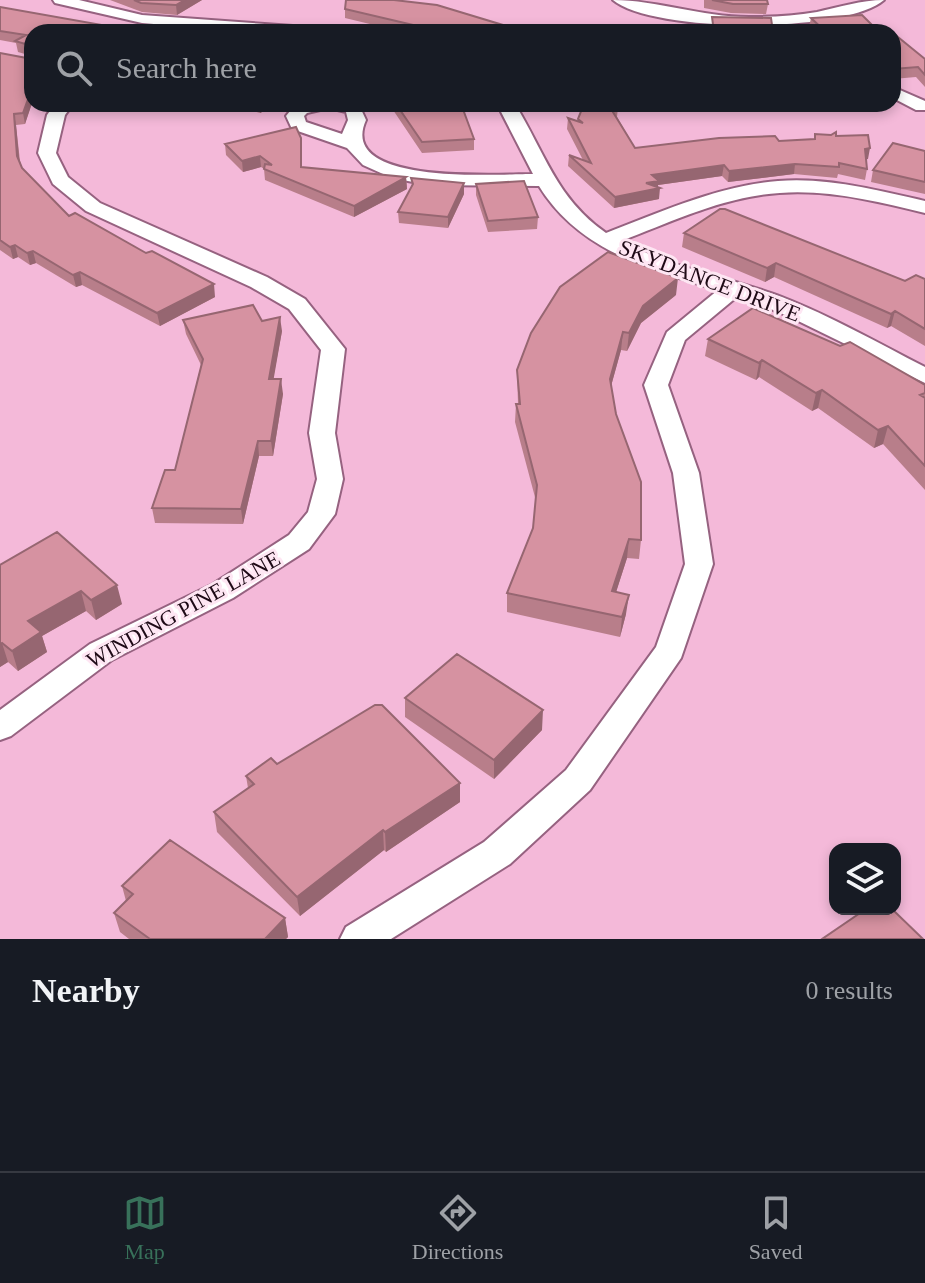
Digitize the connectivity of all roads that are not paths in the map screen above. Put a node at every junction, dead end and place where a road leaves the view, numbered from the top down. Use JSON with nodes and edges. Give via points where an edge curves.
{"nodes":[{"id":1,"x":60,"y":0,"type":"edge"},
{"id":2,"x":620,"y":0,"type":"edge"},
{"id":3,"x":877,"y":0,"type":"edge"},
{"id":4,"x":164,"y":24,"type":"edge"},
{"id":5,"x":761,"y":24,"type":"edge"},
{"id":6,"x":794,"y":24,"type":"edge"},
{"id":7,"x":901,"y":96,"type":"edge"},
{"id":8,"x":922,"y":106,"type":"dead end"},
{"id":9,"x":58,"y":112,"type":"edge"},
{"id":10,"x":298,"y":112,"type":"edge"},
{"id":11,"x":354,"y":112,"type":"edge"},
{"id":12,"x":511,"y":112,"type":"edge"},
{"id":13,"x":353,"y":144,"type":"junction"},
{"id":14,"x":543,"y":180,"type":"junction"},
{"id":15,"x":925,"y":207,"type":"edge"},
{"id":16,"x":607,"y":239,"type":"junction"},
{"id":17,"x":734,"y":289,"type":"junction"},
{"id":18,"x":925,"y":376,"type":"edge"},
{"id":19,"x":0,"y":727,"type":"edge"},
{"id":20,"x":359,"y":939,"type":"edge"}],
"edges":[{"from":1,"to":4,"type":"street"},
{"from":2,"to":5,"type":"street","via":[[697,19]]},
{"from":3,"to":6,"type":"street"},
{"from":7,"to":8,"type":"street"},
{"from":9,"to":19,"type":"street","name":"WINDING PINE LANE","via":[[47,153],[60,180],[93,207],[297,304],[333,349],[322,433],[330,479],[321,514],[299,542],[223,591],[101,652]]},
{"from":10,"to":13,"type":"street","via":[[298,125]]},
{"from":11,"to":13,"type":"street"},
{"from":12,"to":14,"type":"street","name":"SKYDANCE DRIVE"},
{"from":13,"to":14,"type":"street","via":[[392,172],[429,179]]},
{"from":14,"to":16,"type":"street","name":"SKYDANCE DRIVE","via":[[579,223]]},
{"from":15,"to":16,"type":"street","via":[[861,192],[763,188]]},
{"from":16,"to":17,"type":"street","name":"SKYDANCE DRIVE","via":[[635,256]]},
{"from":17,"to":18,"type":"street","name":"SKYDANCE DRIVE","via":[[777,303]]},
{"from":17,"to":20,"type":"street","via":[[675,337],[656,385],[686,473],[699,564],[670,650],[578,780],[497,853]]}]}
